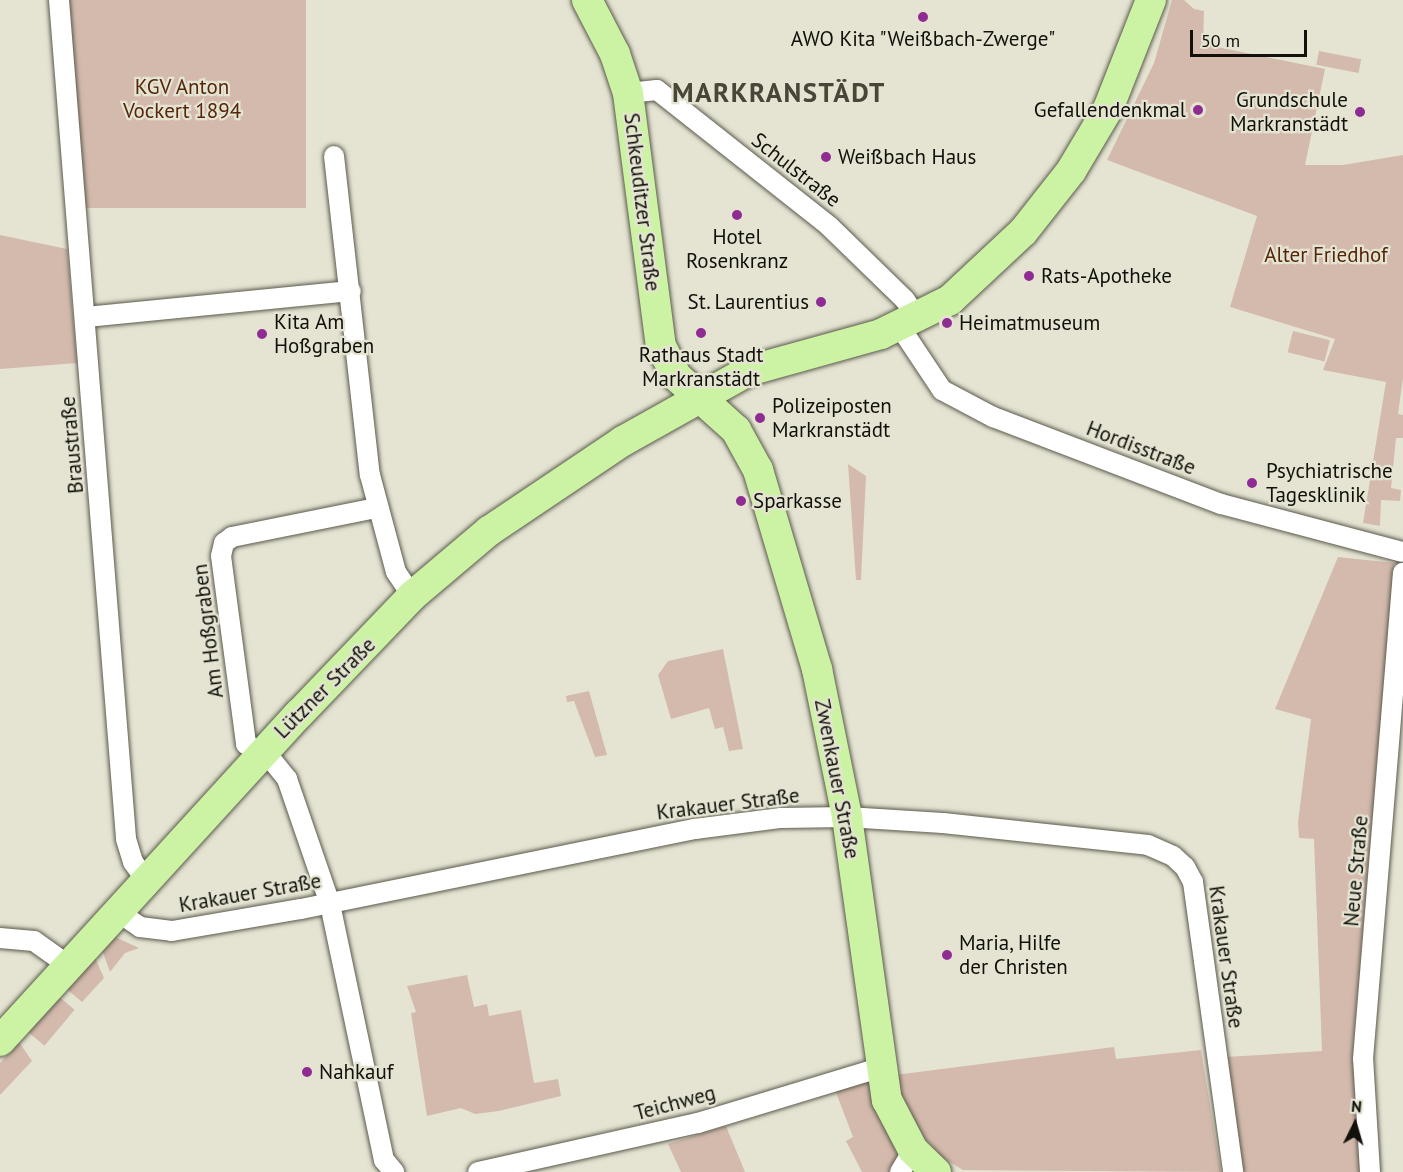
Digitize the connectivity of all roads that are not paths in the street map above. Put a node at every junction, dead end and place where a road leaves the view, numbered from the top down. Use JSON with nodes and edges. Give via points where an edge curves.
{"nodes":[{"id":1,"x":59,"y":0,"type":"edge"},
{"id":2,"x":587,"y":0,"type":"edge"},
{"id":3,"x":1151,"y":0,"type":"edge"},
{"id":4,"x":628,"y":93,"type":"junction"},
{"id":5,"x":334,"y":156,"type":"dead end"},
{"id":6,"x":351,"y":291,"type":"junction"},
{"id":7,"x":86,"y":317,"type":"junction"},
{"id":8,"x":909,"y":323,"type":"junction"},
{"id":9,"x":701,"y":397,"type":"junction"},
{"id":10,"x":376,"y":508,"type":"junction"},
{"id":11,"x":1403,"y":552,"type":"edge"},
{"id":12,"x":1403,"y":573,"type":"edge"},
{"id":13,"x":412,"y":596,"type":"junction"},
{"id":14,"x":261,"y":754,"type":"junction"},
{"id":15,"x":847,"y":817,"type":"junction"},
{"id":16,"x":147,"y":881,"type":"junction"},
{"id":17,"x":330,"y":904,"type":"junction"},
{"id":18,"x":118,"y":912,"type":"junction"},
{"id":19,"x":0,"y":938,"type":"edge"},
{"id":20,"x":69,"y":966,"type":"junction"},
{"id":21,"x":0,"y":1041,"type":"edge"},
{"id":22,"x":882,"y":1067,"type":"junction"},
{"id":23,"x":906,"y":1161,"type":"edge"},
{"id":24,"x":394,"y":1172,"type":"edge"},
{"id":25,"x":478,"y":1172,"type":"edge"},
{"id":26,"x":936,"y":1172,"type":"edge"},
{"id":27,"x":1233,"y":1172,"type":"edge"},
{"id":28,"x":1370,"y":1172,"type":"edge"}],
"edges":[{"from":1,"to":7,"type":"street","name":"Braustraße"},
{"from":2,"to":4,"type":"main road","name":"Schkeuditzer Straße","via":[[615,54]]},
{"from":3,"to":8,"type":"main road","name":"Lützner Straße","via":[[1108,109],[1042,212],[950,300]]},
{"from":4,"to":8,"type":"street","name":"Schulstraße","via":[[657,90],[830,226],[905,300]]},
{"from":4,"to":9,"type":"main road","name":"Schkeuditzer Straße","via":[[661,346],[676,376]]},
{"from":5,"to":6,"type":"street"},
{"from":6,"to":7,"type":"street"},
{"from":6,"to":10,"type":"street"},
{"from":7,"to":16,"type":"street","name":"Braustraße","via":[[126,838],[133,862]]},
{"from":8,"to":9,"type":"main road","name":"Lützner Straße","via":[[748,371]]},
{"from":8,"to":11,"type":"street","name":"Hordisstraße","via":[[942,390],[993,417],[1221,504]]},
{"from":9,"to":13,"type":"main road","name":"Lützner Straße","via":[[529,501]]},
{"from":9,"to":15,"type":"main road","name":"Zwenkauer Straße","via":[[736,430],[758,470],[817,669]]},
{"from":10,"to":13,"type":"street","via":[[396,572]]},
{"from":10,"to":14,"type":"street","name":"Am Hoßgraben","via":[[232,537],[224,543],[221,556],[246,744]]},
{"from":12,"to":28,"type":"street","name":"Neue Straße","via":[[1363,1059]]},
{"from":13,"to":14,"type":"main road","name":"Lützner Straße"},
{"from":14,"to":16,"type":"main road","name":"Lützner Straße"},
{"from":14,"to":17,"type":"street","via":[[272,759],[287,779]]},
{"from":15,"to":17,"type":"street","name":"Krakauer Straße","via":[[781,818],[695,829]]},
{"from":15,"to":22,"type":"main road","name":"Zwenkauer Straße"},
{"from":15,"to":27,"type":"street","name":"Krakauer Straße","via":[[1096,839],[1164,851],[1185,867],[1193,882]]},
{"from":16,"to":18,"type":"main road","name":"Lützner Straße"},
{"from":17,"to":18,"type":"street","name":"Krakauer Straße","via":[[172,931],[140,927]]},
{"from":17,"to":24,"type":"street","via":[[384,1160]]},
{"from":18,"to":20,"type":"main road","name":"Lützner Straße"},
{"from":19,"to":20,"type":"street","via":[[34,941]]},
{"from":20,"to":21,"type":"main road","name":"Lützner Straße"},
{"from":22,"to":23,"type":"main road","name":"Zwenkauer Straße","via":[[887,1100]]},
{"from":22,"to":25,"type":"street","name":"Teichweg","via":[[698,1123]]},
{"from":23,"to":26,"type":"main road","name":"Zwenkauer Straße"}]}
